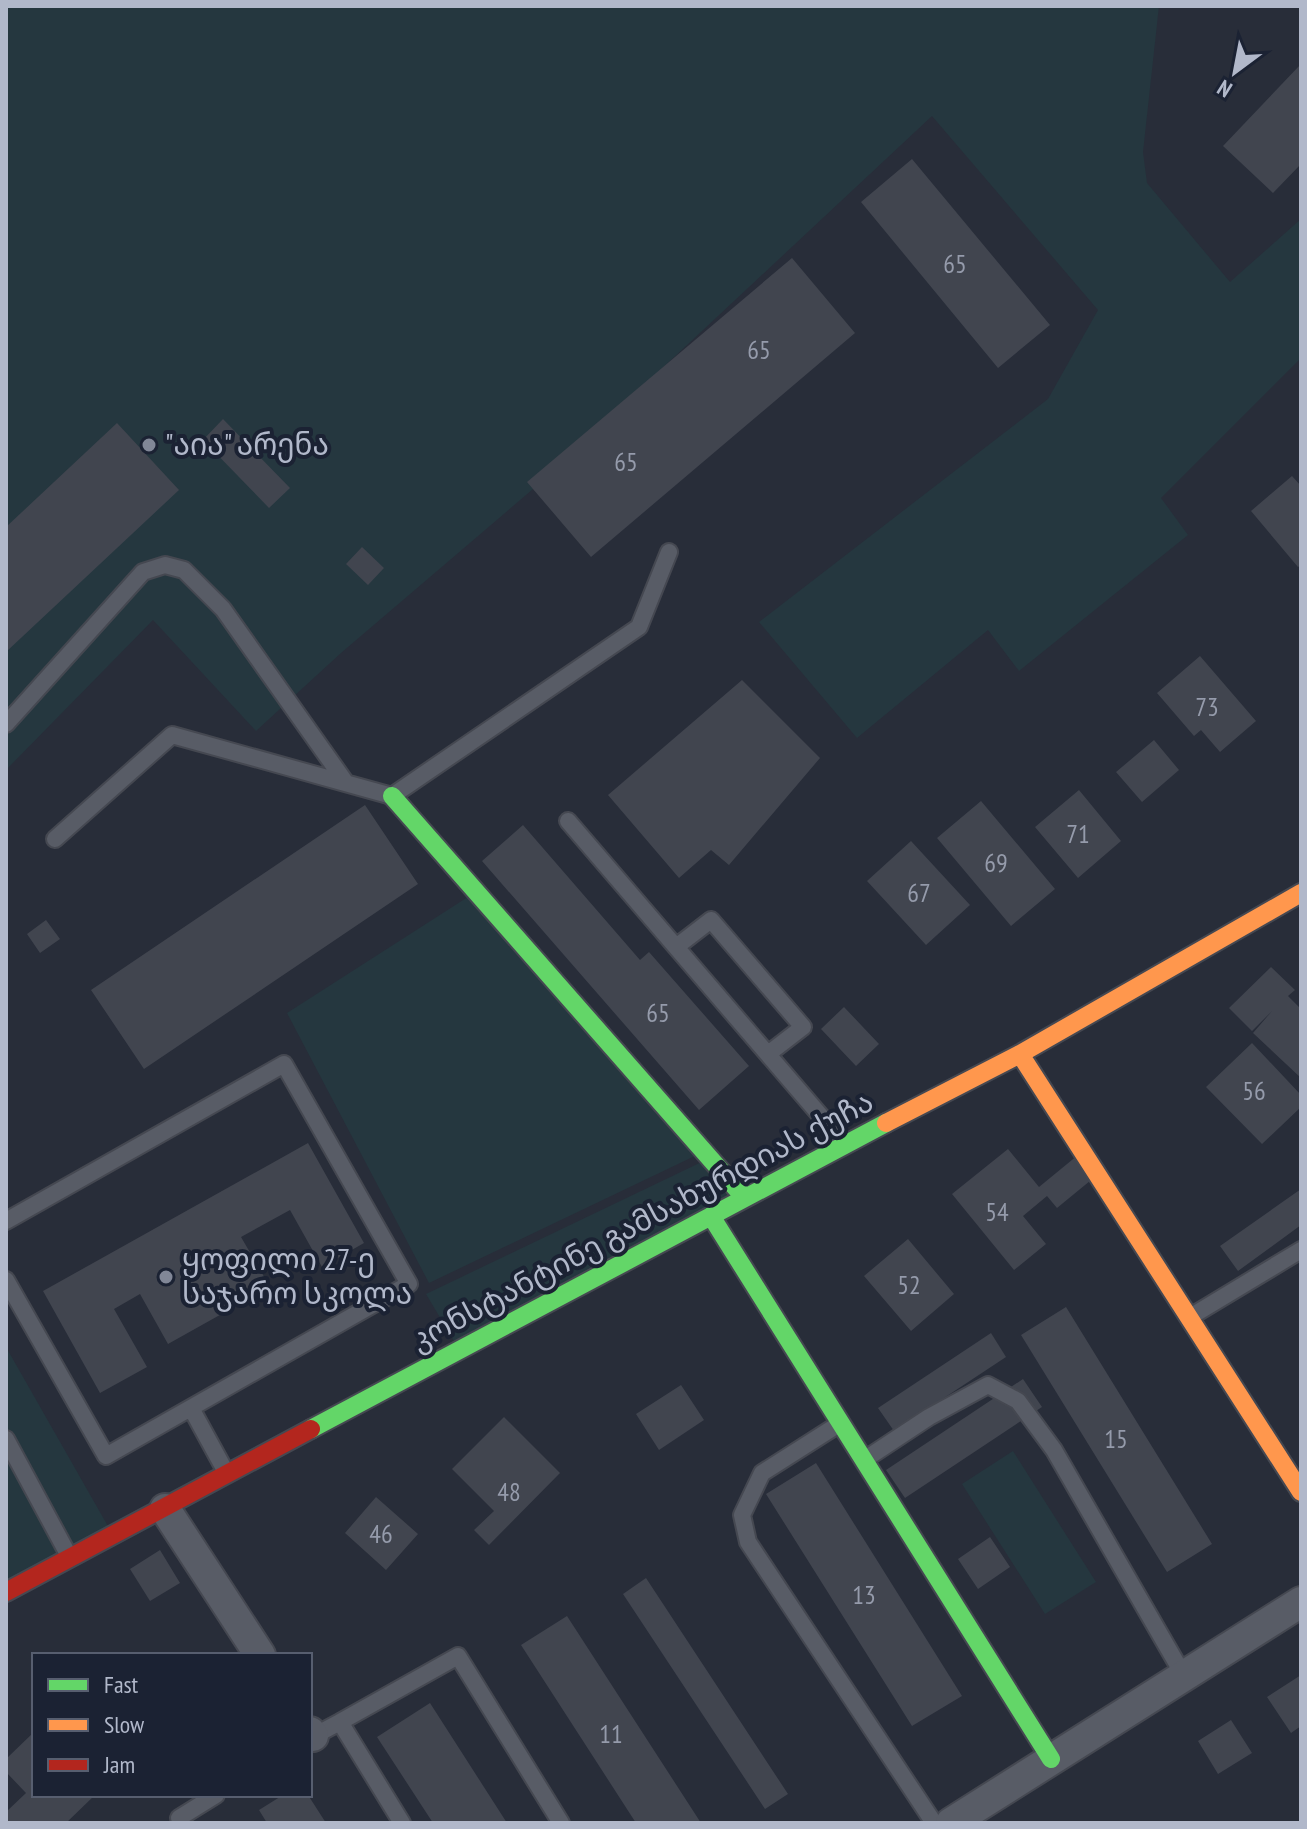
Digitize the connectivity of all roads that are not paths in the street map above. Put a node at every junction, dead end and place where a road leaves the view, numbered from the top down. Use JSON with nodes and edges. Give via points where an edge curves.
{"nodes":[{"id":1,"x":669,"y":552,"type":"dead end"},
{"id":2,"x":6,"y":724,"type":"edge"},
{"id":3,"x":346,"y":783,"type":"junction"},
{"id":4,"x":392,"y":796,"type":"junction"},
{"id":5,"x":568,"y":821,"type":"dead end"},
{"id":6,"x":55,"y":839,"type":"dead end"},
{"id":7,"x":1301,"y":893,"type":"edge"},
{"id":8,"x":676,"y":947,"type":"junction"},
{"id":9,"x":768,"y":1054,"type":"junction"},
{"id":10,"x":1020,"y":1054,"type":"junction"},
{"id":11,"x":844,"y":1144,"type":"junction"},
{"id":12,"x":743,"y":1196,"type":"junction"},
{"id":13,"x":711,"y":1216,"type":"junction"},
{"id":14,"x":6,"y":1221,"type":"edge"},
{"id":15,"x":1301,"y":1250,"type":"edge"},
{"id":16,"x":6,"y":1280,"type":"edge"},
{"id":17,"x":1189,"y":1318,"type":"junction"},
{"id":18,"x":191,"y":1408,"type":"junction"},
{"id":19,"x":840,"y":1423,"type":"junction"},
{"id":20,"x":6,"y":1439,"type":"edge"},
{"id":21,"x":864,"y":1460,"type":"junction"},
{"id":22,"x":227,"y":1475,"type":"junction"},
{"id":23,"x":1301,"y":1492,"type":"edge"},
{"id":24,"x":165,"y":1509,"type":"junction"},
{"id":25,"x":70,"y":1557,"type":"junction"},
{"id":26,"x":6,"y":1592,"type":"edge"},
{"id":27,"x":1301,"y":1602,"type":"edge"},
{"id":28,"x":259,"y":1653,"type":"edge"},
{"id":29,"x":1184,"y":1676,"type":"junction"},
{"id":30,"x":340,"y":1722,"type":"junction"},
{"id":31,"x":312,"y":1735,"type":"edge"},
{"id":32,"x":1051,"y":1759,"type":"junction"},
{"id":33,"x":213,"y":1797,"type":"edge"},
{"id":34,"x":182,"y":1823,"type":"edge"},
{"id":35,"x":402,"y":1823,"type":"edge"},
{"id":36,"x":561,"y":1823,"type":"edge"},
{"id":37,"x":934,"y":1823,"type":"edge"},
{"id":38,"x":951,"y":1823,"type":"edge"}],
"edges":[{"from":1,"to":4,"type":"lane","via":[[639,627]]},
{"from":2,"to":3,"type":"lane","via":[[143,572],[165,565],[184,570],[223,609]]},
{"from":3,"to":4,"type":"lane"},
{"from":3,"to":6,"type":"lane","via":[[172,735]]},
{"from":4,"to":12,"type":"street"},
{"from":5,"to":8,"type":"lane"},
{"from":7,"to":10,"type":"street","name":"კონსტანტინე გამსახურდიას ქუჩა"},
{"from":8,"to":9,"type":"lane"},
{"from":8,"to":9,"type":"lane","via":[[711,920],[803,1027]]},
{"from":9,"to":11,"type":"lane"},
{"from":10,"to":11,"type":"street","name":"კონსტანტინე გამსახურდიას ქუჩა"},
{"from":10,"to":17,"type":"street"},
{"from":11,"to":12,"type":"street","name":"კონსტანტინე გამსახურდიას ქუჩა"},
{"from":12,"to":13,"type":"street","name":"კონსტანტინე გამსახურდიას ქუჩა"},
{"from":13,"to":19,"type":"street"},
{"from":13,"to":22,"type":"street","name":"კონსტანტინე გამსახურდიას ქუჩა"},
{"from":14,"to":18,"type":"lane","via":[[284,1064],[409,1284]]},
{"from":15,"to":17,"type":"lane"},
{"from":16,"to":18,"type":"lane","via":[[106,1456]]},
{"from":17,"to":23,"type":"street"},
{"from":18,"to":22,"type":"lane"},
{"from":19,"to":21,"type":"street"},
{"from":19,"to":37,"type":"lane","via":[[762,1473],[742,1515],[748,1542]]},
{"from":20,"to":25,"type":"lane"},
{"from":21,"to":29,"type":"lane","via":[[988,1385],[1018,1401],[1054,1450]]},
{"from":21,"to":32,"type":"street"},
{"from":22,"to":24,"type":"street","name":"კონსტანტინე გამსახურდიას ქუჩა"},
{"from":24,"to":25,"type":"street","name":"კონსტანტინე გამსახურდიას ქუჩა"},
{"from":24,"to":28,"type":"street"},
{"from":25,"to":26,"type":"street","name":"კონსტანტინე გამსახურდიას ქუჩა"},
{"from":27,"to":29,"type":"street"},
{"from":29,"to":32,"type":"street"},
{"from":30,"to":31,"type":"lane"},
{"from":30,"to":35,"type":"lane"},
{"from":30,"to":36,"type":"lane","via":[[458,1656]]},
{"from":32,"to":38,"type":"street"},
{"from":33,"to":34,"type":"lane","via":[[179,1818]]}]}
